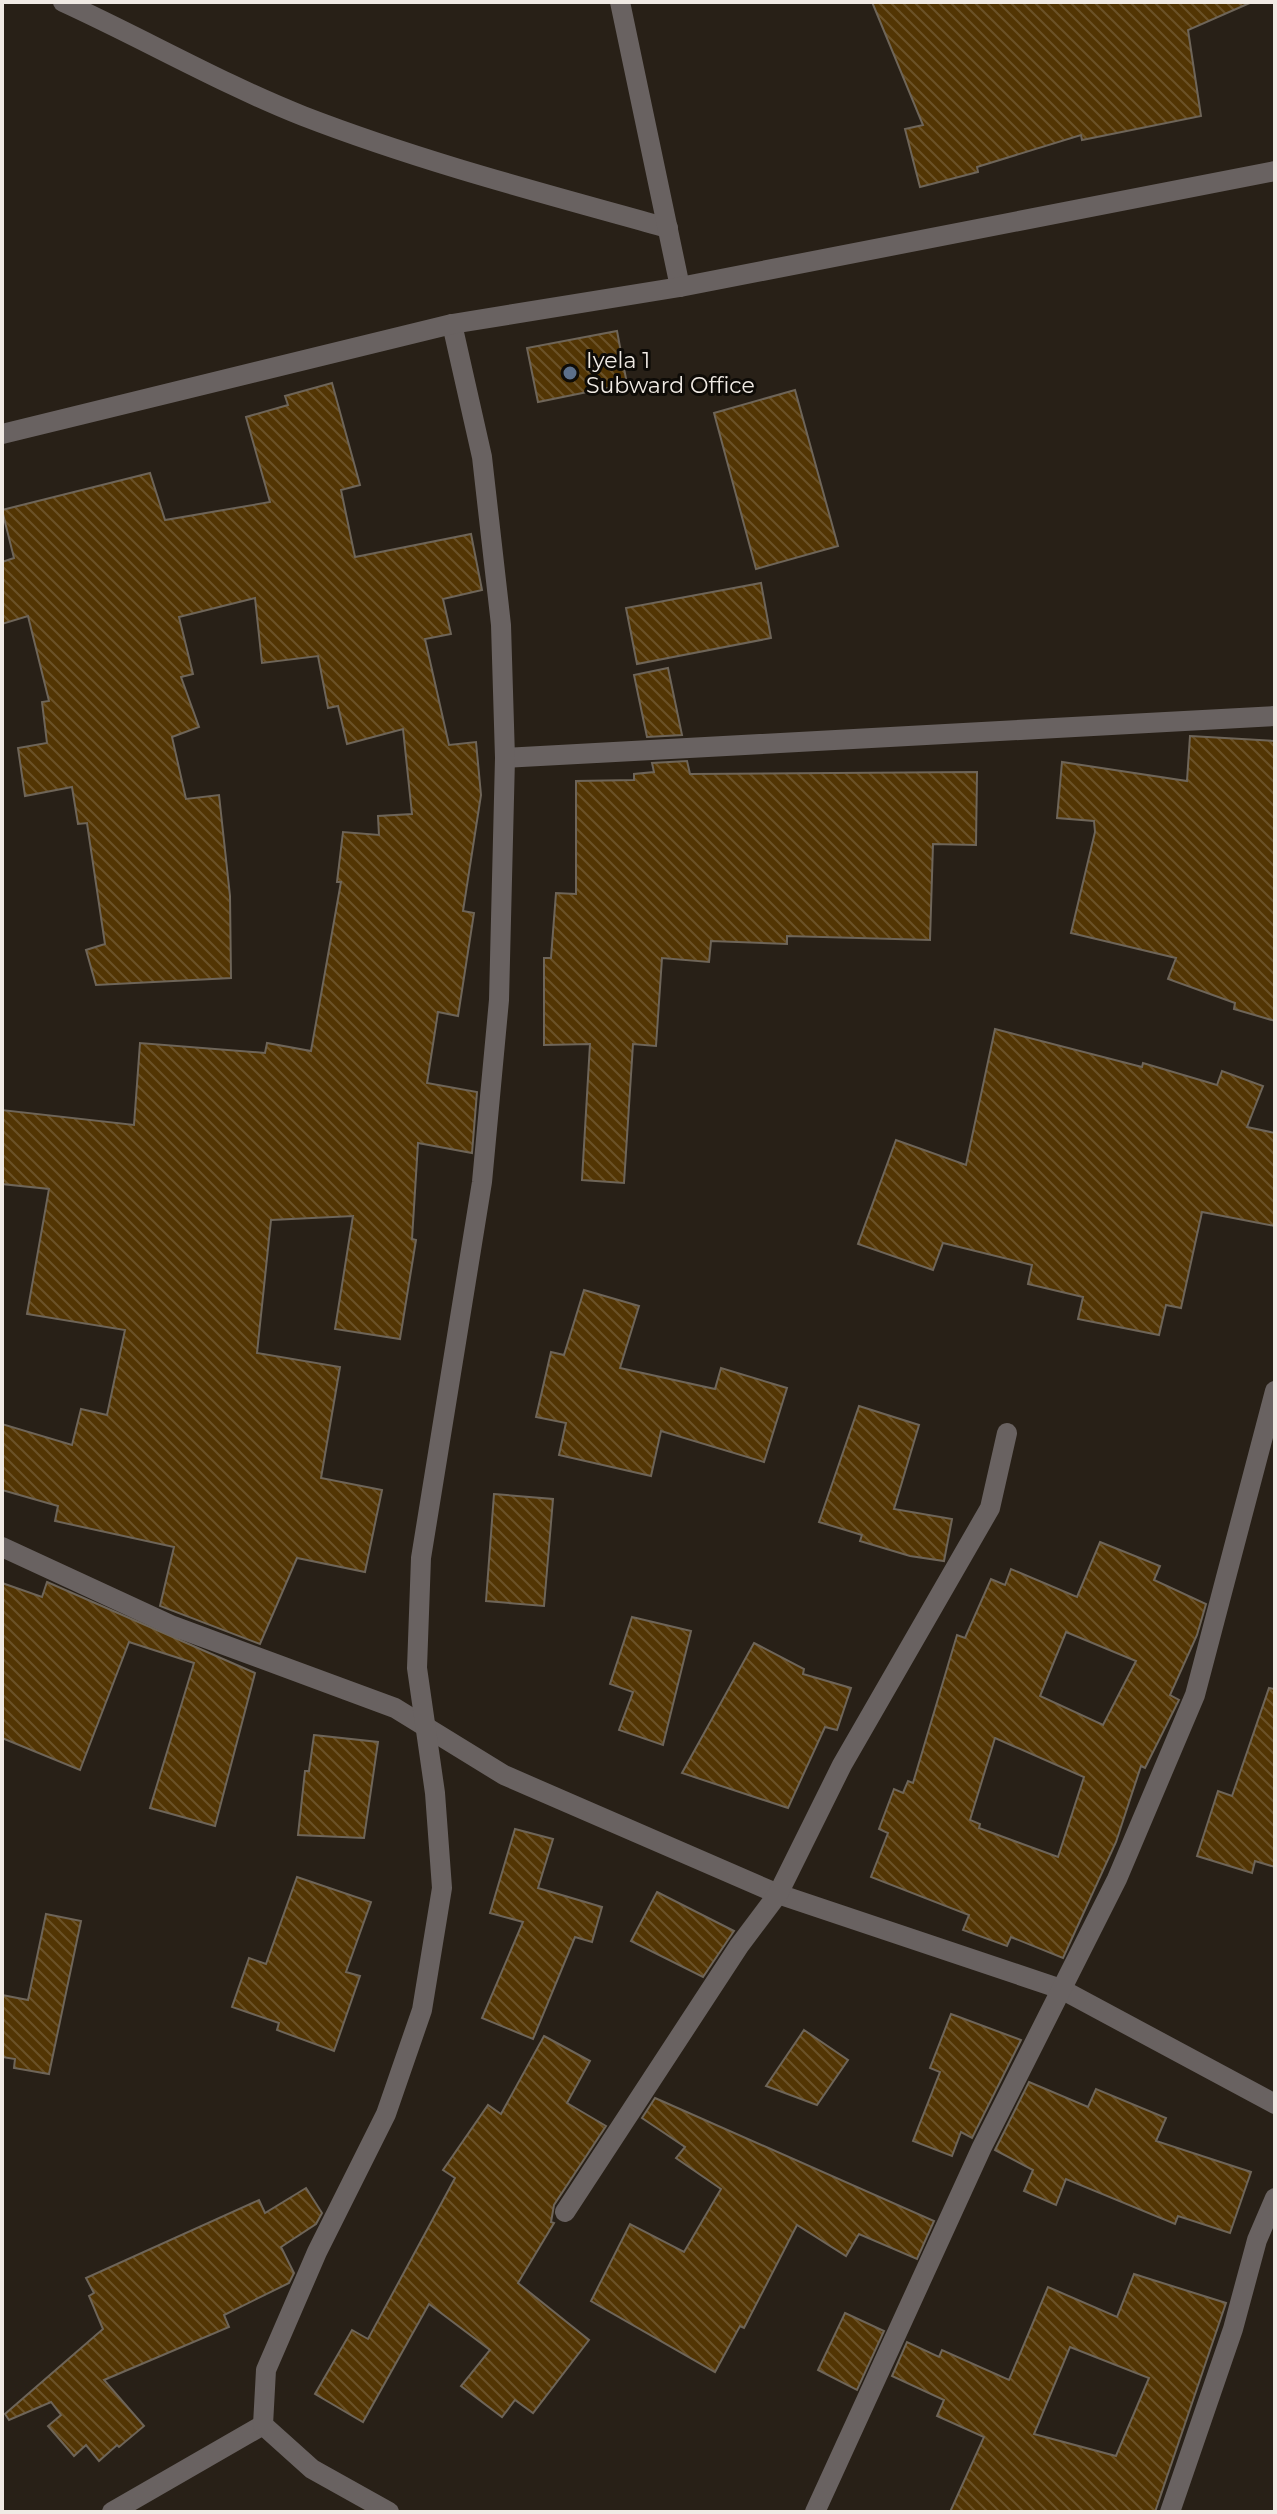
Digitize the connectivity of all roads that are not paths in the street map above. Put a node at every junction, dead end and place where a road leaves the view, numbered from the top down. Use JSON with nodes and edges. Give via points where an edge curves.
{"nodes":[{"id":1,"x":63,"y":2,"type":"edge"},
{"id":2,"x":620,"y":2,"type":"edge"},
{"id":3,"x":1275,"y":171,"type":"edge"},
{"id":4,"x":668,"y":228,"type":"junction"},
{"id":5,"x":680,"y":287,"type":"junction"},
{"id":6,"x":452,"y":324,"type":"junction"},
{"id":7,"x":2,"y":434,"type":"edge"},
{"id":8,"x":1275,"y":716,"type":"edge"},
{"id":9,"x":505,"y":758,"type":"junction"},
{"id":10,"x":1275,"y":1391,"type":"edge"},
{"id":11,"x":1007,"y":1433,"type":"dead end"},
{"id":12,"x":2,"y":1547,"type":"edge"},
{"id":13,"x":424,"y":1727,"type":"junction"},
{"id":14,"x":778,"y":1894,"type":"junction"},
{"id":15,"x":1061,"y":1989,"type":"junction"},
{"id":16,"x":1275,"y":2104,"type":"edge"},
{"id":17,"x":1275,"y":2198,"type":"edge"},
{"id":18,"x":565,"y":2212,"type":"dead end"},
{"id":19,"x":263,"y":2425,"type":"junction"},
{"id":20,"x":112,"y":2512,"type":"edge"},
{"id":21,"x":389,"y":2512,"type":"edge"},
{"id":22,"x":815,"y":2512,"type":"edge"},
{"id":23,"x":1170,"y":2512,"type":"edge"}],
"edges":[{"from":1,"to":4,"type":"street","via":[[211,77],[305,116],[464,171]]},
{"from":2,"to":4,"type":"street"},
{"from":3,"to":5,"type":"street"},
{"from":4,"to":5,"type":"street"},
{"from":5,"to":6,"type":"street"},
{"from":6,"to":7,"type":"street"},
{"from":6,"to":9,"type":"street","via":[[482,457],[501,625]]},
{"from":8,"to":9,"type":"street"},
{"from":9,"to":13,"type":"street","via":[[499,1000],[482,1182],[421,1558],[417,1668]]},
{"from":10,"to":15,"type":"street","via":[[1195,1695],[1117,1879]]},
{"from":11,"to":14,"type":"street","via":[[990,1508],[842,1765]]},
{"from":12,"to":13,"type":"street","via":[[173,1626],[395,1708]]},
{"from":13,"to":14,"type":"street","via":[[504,1775]]},
{"from":13,"to":19,"type":"street","via":[[442,1888],[422,2010],[386,2114],[266,2370]]},
{"from":14,"to":15,"type":"street"},
{"from":14,"to":18,"type":"street"},
{"from":15,"to":16,"type":"street"},
{"from":15,"to":22,"type":"street","via":[[982,2147]]},
{"from":17,"to":23,"type":"street"},
{"from":19,"to":20,"type":"street"},
{"from":19,"to":21,"type":"street","via":[[312,2469]]}]}
